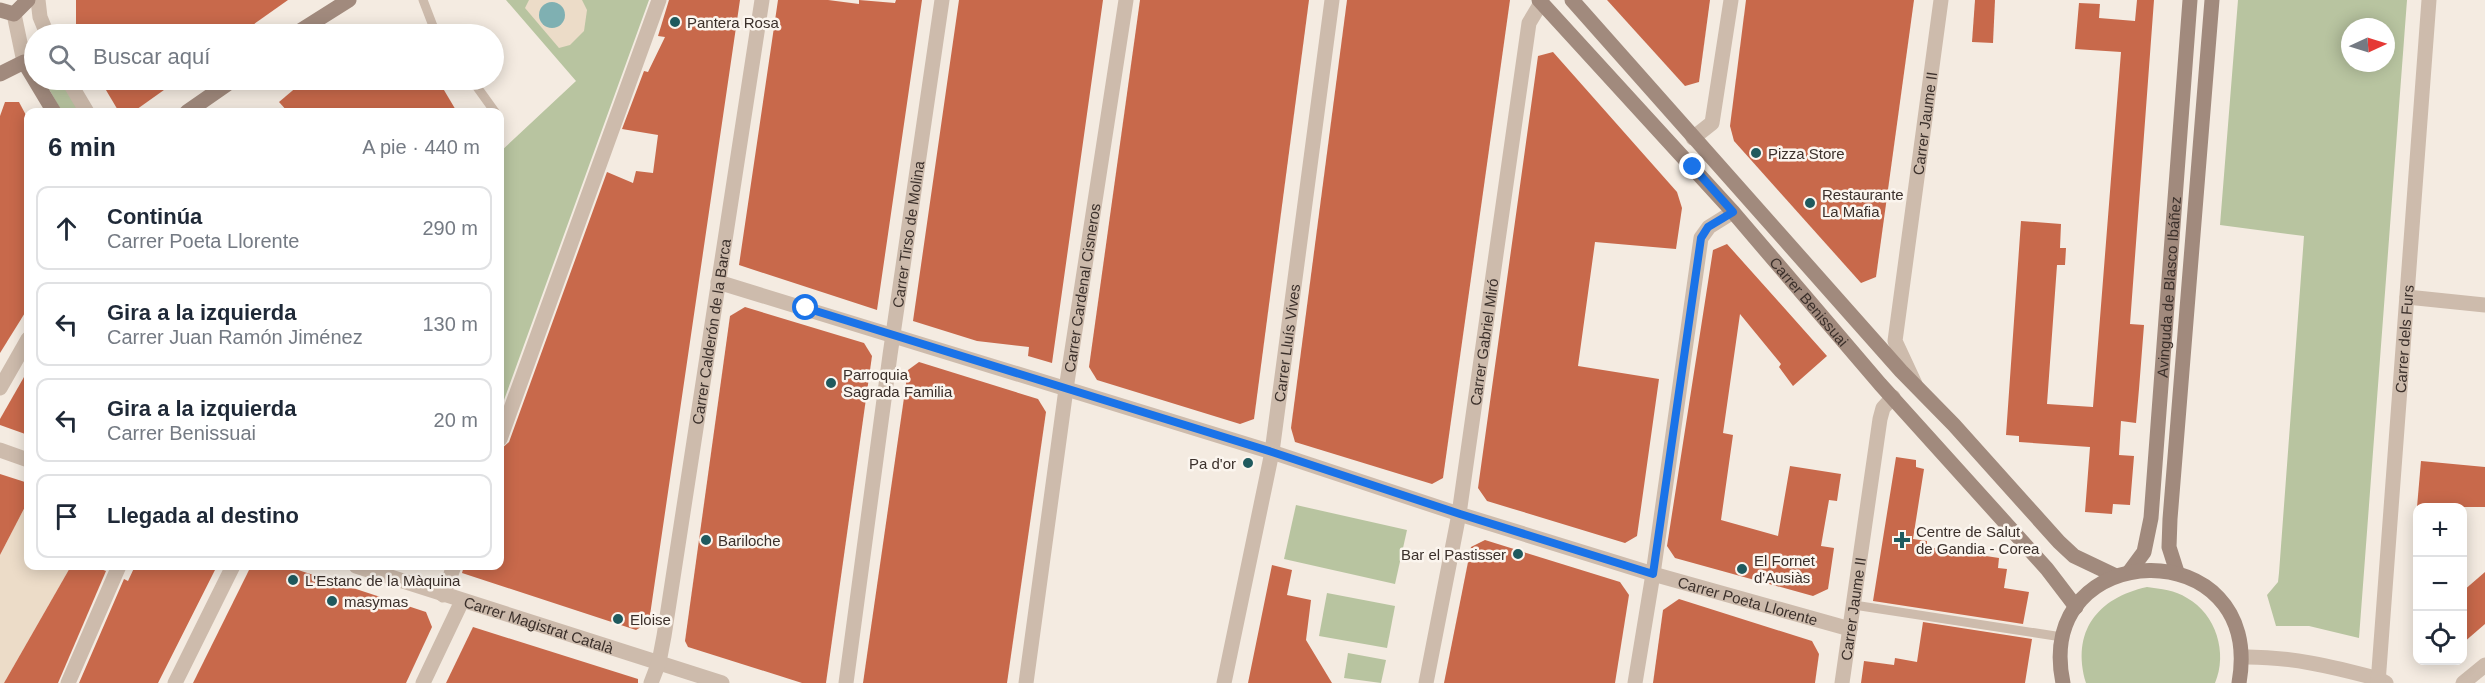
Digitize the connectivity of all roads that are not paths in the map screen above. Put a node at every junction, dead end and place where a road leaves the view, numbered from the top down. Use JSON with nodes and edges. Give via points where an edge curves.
{"nodes":[{"id":1,"x":28,"y":0,"type":"edge"},
{"id":2,"x":38,"y":0,"type":"edge"},
{"id":3,"x":349,"y":0,"type":"edge"},
{"id":4,"x":423,"y":0,"type":"edge"},
{"id":5,"x":659,"y":0,"type":"edge"},
{"id":6,"x":762,"y":0,"type":"edge"},
{"id":7,"x":942,"y":0,"type":"edge"},
{"id":8,"x":1126,"y":0,"type":"edge"},
{"id":9,"x":1332,"y":0,"type":"edge"},
{"id":10,"x":1572,"y":0,"type":"edge"},
{"id":11,"x":1731,"y":0,"type":"edge"},
{"id":12,"x":1941,"y":0,"type":"edge"},
{"id":13,"x":2190,"y":0,"type":"edge"},
{"id":14,"x":2212,"y":0,"type":"edge"},
{"id":15,"x":2429,"y":0,"type":"edge"},
{"id":16,"x":1540,"y":1,"type":"edge"},
{"id":17,"x":7,"y":12,"type":"edge"},
{"id":18,"x":43,"y":24,"type":"edge"},
{"id":19,"x":311,"y":24,"type":"edge"},
{"id":20,"x":435,"y":24,"type":"edge"},
{"id":21,"x":24,"y":62,"type":"joint"},
{"id":22,"x":0,"y":74,"type":"edge"},
{"id":23,"x":41,"y":90,"type":"edge"},
{"id":24,"x":74,"y":90,"type":"edge"},
{"id":25,"x":219,"y":90,"type":"edge"},
{"id":26,"x":479,"y":90,"type":"edge"},
{"id":27,"x":52,"y":108,"type":"edge"},
{"id":28,"x":85,"y":108,"type":"edge"},
{"id":29,"x":194,"y":108,"type":"edge"},
{"id":30,"x":492,"y":108,"type":"edge"},
{"id":31,"x":1693,"y":138,"type":"junction"},
{"id":32,"x":1733,"y":212,"type":"junction"},
{"id":33,"x":718,"y":282,"type":"junction"},
{"id":34,"x":2407,"y":297,"type":"junction"},
{"id":35,"x":2485,"y":305,"type":"edge"},
{"id":36,"x":893,"y":335,"type":"junction"},
{"id":37,"x":24,"y":346,"type":"edge"},
{"id":38,"x":1916,"y":386,"type":"junction"},
{"id":39,"x":0,"y":388,"type":"edge"},
{"id":40,"x":1066,"y":389,"type":"junction"},
{"id":41,"x":1893,"y":397,"type":"junction"},
{"id":42,"x":504,"y":428,"type":"edge"},
{"id":43,"x":0,"y":450,"type":"edge"},
{"id":44,"x":1272,"y":452,"type":"junction"},
{"id":45,"x":24,"y":459,"type":"edge"},
{"id":46,"x":1460,"y":514,"type":"junction"},
{"id":47,"x":117,"y":570,"type":"edge"},
{"id":48,"x":231,"y":570,"type":"edge"},
{"id":49,"x":369,"y":570,"type":"edge"},
{"id":50,"x":452,"y":570,"type":"edge"},
{"id":51,"x":2177,"y":572,"type":"junction"},
{"id":52,"x":2123,"y":573,"type":"junction"},
{"id":53,"x":1653,"y":574,"type":"junction"},
{"id":54,"x":443,"y":595,"type":"junction"},
{"id":55,"x":462,"y":601,"type":"junction"},
{"id":56,"x":1854,"y":605,"type":"junction"},
{"id":57,"x":2076,"y":608,"type":"junction"},
{"id":58,"x":1850,"y":629,"type":"junction"},
{"id":59,"x":2062,"y":637,"type":"junction"},
{"id":60,"x":2242,"y":657,"type":"junction"},
{"id":61,"x":659,"y":662,"type":"junction"},
{"id":62,"x":2485,"y":665,"type":"edge"},
{"id":63,"x":2381,"y":681,"type":"edge"},
{"id":64,"x":68,"y":683,"type":"edge"},
{"id":65,"x":175,"y":683,"type":"edge"},
{"id":66,"x":423,"y":683,"type":"edge"},
{"id":67,"x":651,"y":683,"type":"edge"},
{"id":68,"x":722,"y":683,"type":"edge"},
{"id":69,"x":846,"y":683,"type":"edge"},
{"id":70,"x":1026,"y":683,"type":"edge"},
{"id":71,"x":1224,"y":683,"type":"edge"},
{"id":72,"x":1426,"y":683,"type":"edge"},
{"id":73,"x":1635,"y":683,"type":"edge"},
{"id":74,"x":1842,"y":683,"type":"edge"},
{"id":75,"x":2063,"y":683,"type":"edge"},
{"id":76,"x":2239,"y":683,"type":"edge"},
{"id":77,"x":2463,"y":683,"type":"edge"}],
"edges":[{"from":1,"to":17,"type":"street"},
{"from":2,"to":18,"type":"street"},
{"from":3,"to":19,"type":"street"},
{"from":4,"to":20,"type":"lane"},
{"from":5,"to":42,"type":"street"},
{"from":6,"to":33,"type":"street","name":"Carrer Calderón de la Barca"},
{"from":7,"to":36,"type":"street","name":"Carrer Tirso de Molina"},
{"from":8,"to":40,"type":"street","name":"Carrer Cardenal Cisneros"},
{"from":9,"to":44,"type":"street","name":"Carrer Lluís Vives"},
{"from":10,"to":31,"type":"street","name":"Carrer Benissuai"},
{"from":11,"to":31,"type":"street","via":[[1712,123]]},
{"from":12,"to":38,"type":"street","name":"Carrer Jaume II","via":[[1895,341]]},
{"from":13,"to":52,"type":"street","name":"Avinguda de Blasco Ibáñez","via":[[2151,518],[2144,552]]},
{"from":14,"to":51,"type":"street","name":"Avinguda de Blasco Ibáñez","via":[[2170,519],[2169,547]]},
{"from":15,"to":34,"type":"street","name":"Carrer dels Furs"},
{"from":16,"to":32,"type":"street","name":"Carrer Benissuai"},
{"from":16,"to":46,"type":"street","name":"Carrer Gabriel Miró","via":[[1530,23]]},
{"from":17,"to":21,"type":"street"},
{"from":21,"to":22,"type":"street"},
{"from":23,"to":27,"type":"street"},
{"from":24,"to":28,"type":"street"},
{"from":25,"to":29,"type":"street"},
{"from":26,"to":30,"type":"lane"},
{"from":31,"to":38,"type":"street","name":"Carrer Benissuai"},
{"from":32,"to":41,"type":"street","name":"Carrer Benissuai"},
{"from":32,"to":53,"type":"street","via":[[1708,227],[1701,238]]},
{"from":33,"to":36,"type":"street","name":"Carrer Poeta Llorente"},
{"from":33,"to":61,"type":"street","name":"Carrer Calderón de la Barca"},
{"from":34,"to":35,"type":"street"},
{"from":34,"to":63,"type":"street","name":"Carrer dels Furs"},
{"from":36,"to":40,"type":"street","name":"Carrer Poeta Llorente"},
{"from":36,"to":69,"type":"street","name":"Carrer Tirso de Molina"},
{"from":37,"to":39,"type":"street"},
{"from":38,"to":52,"type":"street","name":"Carrer Benissuai","via":[[2074,556]]},
{"from":40,"to":44,"type":"street","name":"Carrer Poeta Llorente"},
{"from":40,"to":70,"type":"street","name":"Carrer Cardenal Cisneros"},
{"from":41,"to":56,"type":"street","name":"Carrer Jaume II","via":[[1883,408],[1880,419]]},
{"from":41,"to":57,"type":"street","name":"Carrer Benissuai","via":[[2047,569]]},
{"from":43,"to":45,"type":"street"},
{"from":44,"to":46,"type":"street","name":"Carrer Poeta Llorente"},
{"from":44,"to":71,"type":"street","name":"Carrer Lluís Vives"},
{"from":46,"to":53,"type":"street","name":"Carrer Poeta Llorente"},
{"from":46,"to":72,"type":"street","name":"Carrer Gabriel Miró"},
{"from":47,"to":64,"type":"street"},
{"from":48,"to":65,"type":"street"},
{"from":49,"to":54,"type":"street","name":"Carrer Magistrat Català"},
{"from":50,"to":54,"type":"street"},
{"from":51,"to":52,"type":"street","via":[[2154,568]]},
{"from":51,"to":60,"type":"street","via":[[2203,585],[2223,604],[2237,630]]},
{"from":52,"to":57,"type":"street","via":[[2092,590]]},
{"from":53,"to":58,"type":"street","name":"Carrer Poeta Llorente"},
{"from":53,"to":73,"type":"street"},
{"from":54,"to":55,"type":"street","name":"Carrer Magistrat Català"},
{"from":55,"to":61,"type":"street","name":"Carrer Magistrat Català"},
{"from":55,"to":66,"type":"street"},
{"from":56,"to":58,"type":"street","name":"Carrer Jaume II"},
{"from":56,"to":59,"type":"lane"},
{"from":57,"to":59,"type":"street"},
{"from":58,"to":74,"type":"street","name":"Carrer Jaume II"},
{"from":59,"to":75,"type":"street"},
{"from":60,"to":63,"type":"street","via":[[2327,665]]},
{"from":60,"to":76,"type":"street"},
{"from":61,"to":67,"type":"street","name":"Carrer Calderón de la Barca"},
{"from":61,"to":68,"type":"street","name":"Carrer Magistrat Català"},
{"from":62,"to":77,"type":"street"}]}
